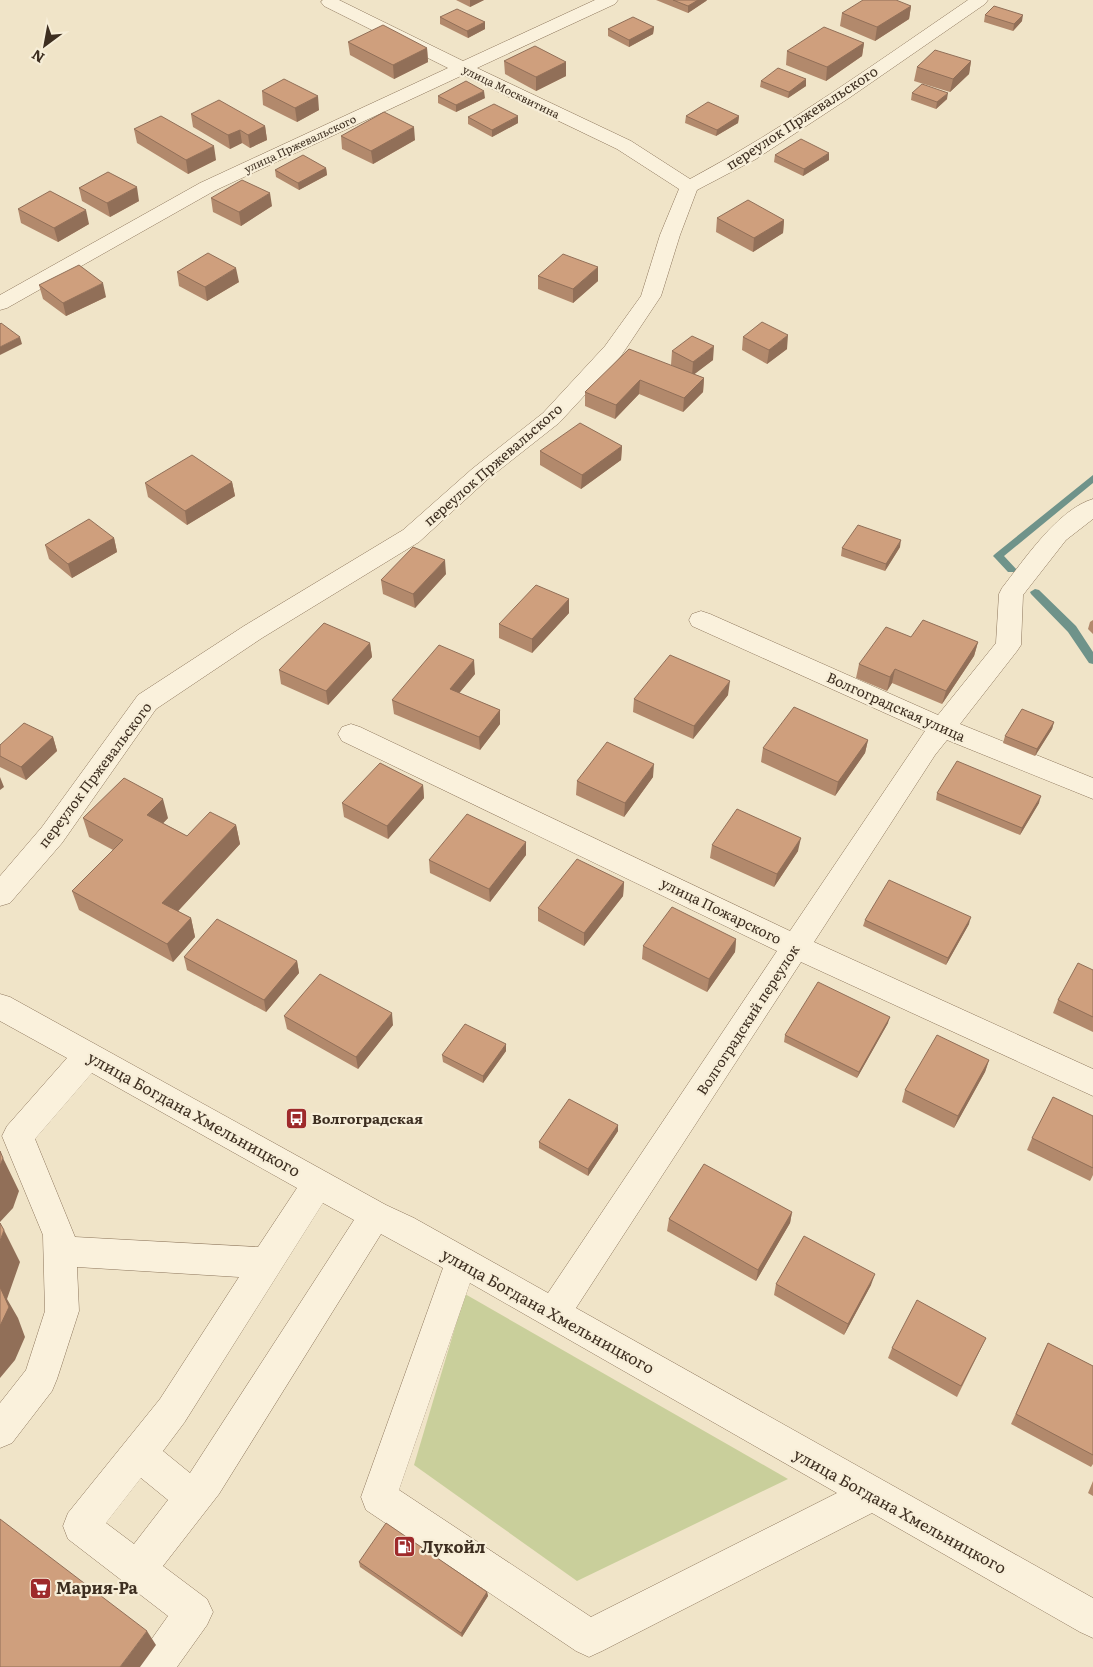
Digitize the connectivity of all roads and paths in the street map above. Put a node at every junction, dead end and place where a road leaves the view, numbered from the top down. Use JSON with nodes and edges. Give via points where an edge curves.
{"nodes":[{"id":1,"x":609,"y":0,"type":"edge"},
{"id":2,"x":979,"y":0,"type":"edge"},
{"id":3,"x":330,"y":2,"type":"dead end"},
{"id":4,"x":462,"y":68,"type":"junction"},
{"id":5,"x":689,"y":188,"type":"junction"},
{"id":6,"x":0,"y":304,"type":"edge"},
{"id":7,"x":1093,"y":507,"type":"edge"},
{"id":8,"x":701,"y":620,"type":"dead end"},
{"id":9,"x":943,"y":728,"type":"junction"},
{"id":10,"x":351,"y":734,"type":"dead end"},
{"id":11,"x":1093,"y":789,"type":"edge"},
{"id":12,"x":0,"y":895,"type":"edge"},
{"id":13,"x":796,"y":947,"type":"junction"},
{"id":14,"x":0,"y":1006,"type":"edge"},
{"id":15,"x":88,"y":1056,"type":"junction"},
{"id":16,"x":1093,"y":1082,"type":"edge"},
{"id":17,"x":9,"y":1130,"type":"edge"},
{"id":18,"x":318,"y":1183,"type":"junction"},
{"id":19,"x":375,"y":1215,"type":"junction"},
{"id":20,"x":59,"y":1251,"type":"junction"},
{"id":21,"x":461,"y":1262,"type":"junction"},
{"id":22,"x":267,"y":1263,"type":"junction"},
{"id":23,"x":554,"y":1313,"type":"junction"},
{"id":24,"x":0,"y":1431,"type":"edge"},
{"id":25,"x":139,"y":1454,"type":"junction"},
{"id":26,"x":871,"y":1495,"type":"junction"},
{"id":27,"x":192,"y":1497,"type":"junction"},
{"id":28,"x":137,"y":1569,"type":"junction"},
{"id":29,"x":1093,"y":1619,"type":"edge"},
{"id":30,"x":154,"y":1667,"type":"edge"}],
"edges":[{"from":1,"to":4,"type":"street","name":"улица Пржевальского"},
{"from":2,"to":5,"type":"street","name":"переулок Пржевальского","via":[[788,130]]},
{"from":3,"to":4,"type":"street","name":"улица Москвитина"},
{"from":4,"to":5,"type":"street","name":"улица Москвитина","via":[[624,145]]},
{"from":4,"to":6,"type":"street","name":"улица Пржевальского","via":[[207,187]]},
{"from":5,"to":12,"type":"street","name":"переулок Пржевальского","via":[[651,296],[613,351],[551,418],[480,474],[411,536],[253,632],[147,702],[52,835]]},
{"from":7,"to":9,"type":"street","name":"Волгоградский переулок","via":[[1058,534],[1011,594],[1008,645]]},
{"from":8,"to":9,"type":"street","name":"Волгоградская улица"},
{"from":9,"to":11,"type":"street","name":"Волгоградская улица"},
{"from":9,"to":13,"type":"street","name":"Волгоградский переулок","via":[[926,748]]},
{"from":10,"to":13,"type":"street","name":"улица Пожарского"},
{"from":13,"to":16,"type":"street","name":"улица Пожарского"},
{"from":13,"to":23,"type":"street","name":"Волгоградский переулок"},
{"from":14,"to":15,"type":"street","name":"улица Богдана Хмельницкого"},
{"from":15,"to":17,"type":"street"},
{"from":15,"to":18,"type":"street","name":"улица Богдана Хмельницкого"},
{"from":17,"to":20,"type":"street","via":[[58,1235]]},
{"from":18,"to":19,"type":"street","name":"улица Богдана Хмельницкого"},
{"from":18,"to":22,"type":"street"},
{"from":19,"to":21,"type":"street","name":"улица Богдана Хмельницкого"},
{"from":19,"to":27,"type":"street","via":[[206,1481]]},
{"from":20,"to":22,"type":"street"},
{"from":20,"to":24,"type":"street","via":[[62,1311],[40,1379]]},
{"from":21,"to":23,"type":"street","name":"улица Богдана Хмельницкого"},
{"from":21,"to":26,"type":"street","via":[[379,1497],[589,1638]]},
{"from":22,"to":25,"type":"street","via":[[172,1411]]},
{"from":23,"to":26,"type":"street","name":"улица Богдана Хмельницкого"},
{"from":25,"to":27,"type":"street"},
{"from":25,"to":28,"type":"street","via":[[81,1526]]},
{"from":26,"to":29,"type":"street","name":"улица Богдана Хмельницкого"},
{"from":27,"to":28,"type":"street"},
{"from":28,"to":30,"type":"street","via":[[194,1612]]}]}
